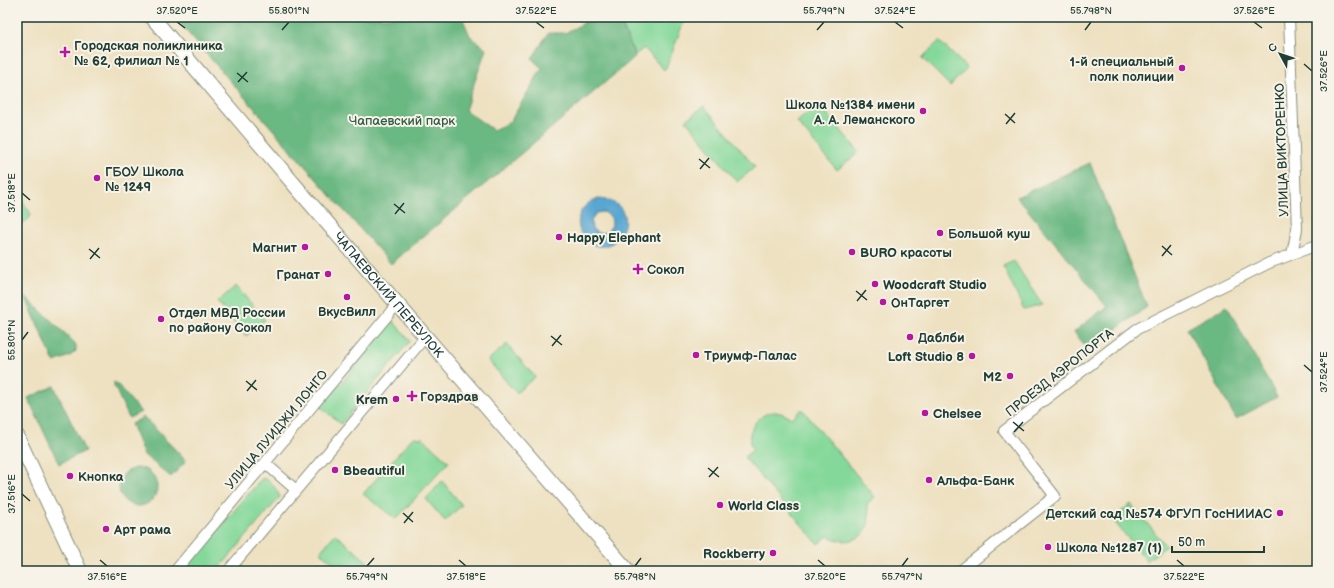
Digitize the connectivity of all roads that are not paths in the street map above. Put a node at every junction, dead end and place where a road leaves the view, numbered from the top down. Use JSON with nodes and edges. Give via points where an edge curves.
{"nodes":[{"id":1,"x":152,"y":17,"type":"edge"},
{"id":2,"x":1289,"y":17,"type":"edge"},
{"id":3,"x":1317,"y":245,"type":"edge"},
{"id":4,"x":1292,"y":254,"type":"junction"},
{"id":5,"x":398,"y":303,"type":"junction"},
{"id":6,"x":426,"y":336,"type":"junction"},
{"id":7,"x":17,"y":436,"type":"edge"},
{"id":8,"x":265,"y":463,"type":"junction"},
{"id":9,"x":296,"y":490,"type":"junction"},
{"id":10,"x":80,"y":571,"type":"edge"},
{"id":11,"x":175,"y":571,"type":"edge"},
{"id":12,"x":228,"y":571,"type":"edge"},
{"id":13,"x":628,"y":571,"type":"edge"},
{"id":14,"x":960,"y":571,"type":"edge"}],
"edges":[{"from":1,"to":5,"type":"street","name":"ЧАПАЕВСКИЙ ПЕРЕУЛОК"},
{"from":2,"to":4,"type":"street","name":"УЛИЦА ВИКТОРЕНКО","via":[[1297,229]]},
{"from":3,"to":4,"type":"street"},
{"from":4,"to":14,"type":"street","name":"ПРОЕЗД АЭРОПОРТА","via":[[1269,263],[1137,330],[1004,431],[1055,496]]},
{"from":5,"to":6,"type":"street","name":"ЧАПАЕВСКИЙ ПЕРЕУЛОК"},
{"from":5,"to":8,"type":"street","name":"УЛИЦА ЛУИДЖИ ЛОНГО"},
{"from":6,"to":9,"type":"street"},
{"from":6,"to":13,"type":"street","name":"ЧАПАЕВСКИЙ ПЕРЕУЛОК"},
{"from":7,"to":10,"type":"street"},
{"from":8,"to":9,"type":"street"},
{"from":8,"to":11,"type":"street","name":"УЛИЦА ЛУИДЖИ ЛОНГО"},
{"from":9,"to":12,"type":"street"}]}
